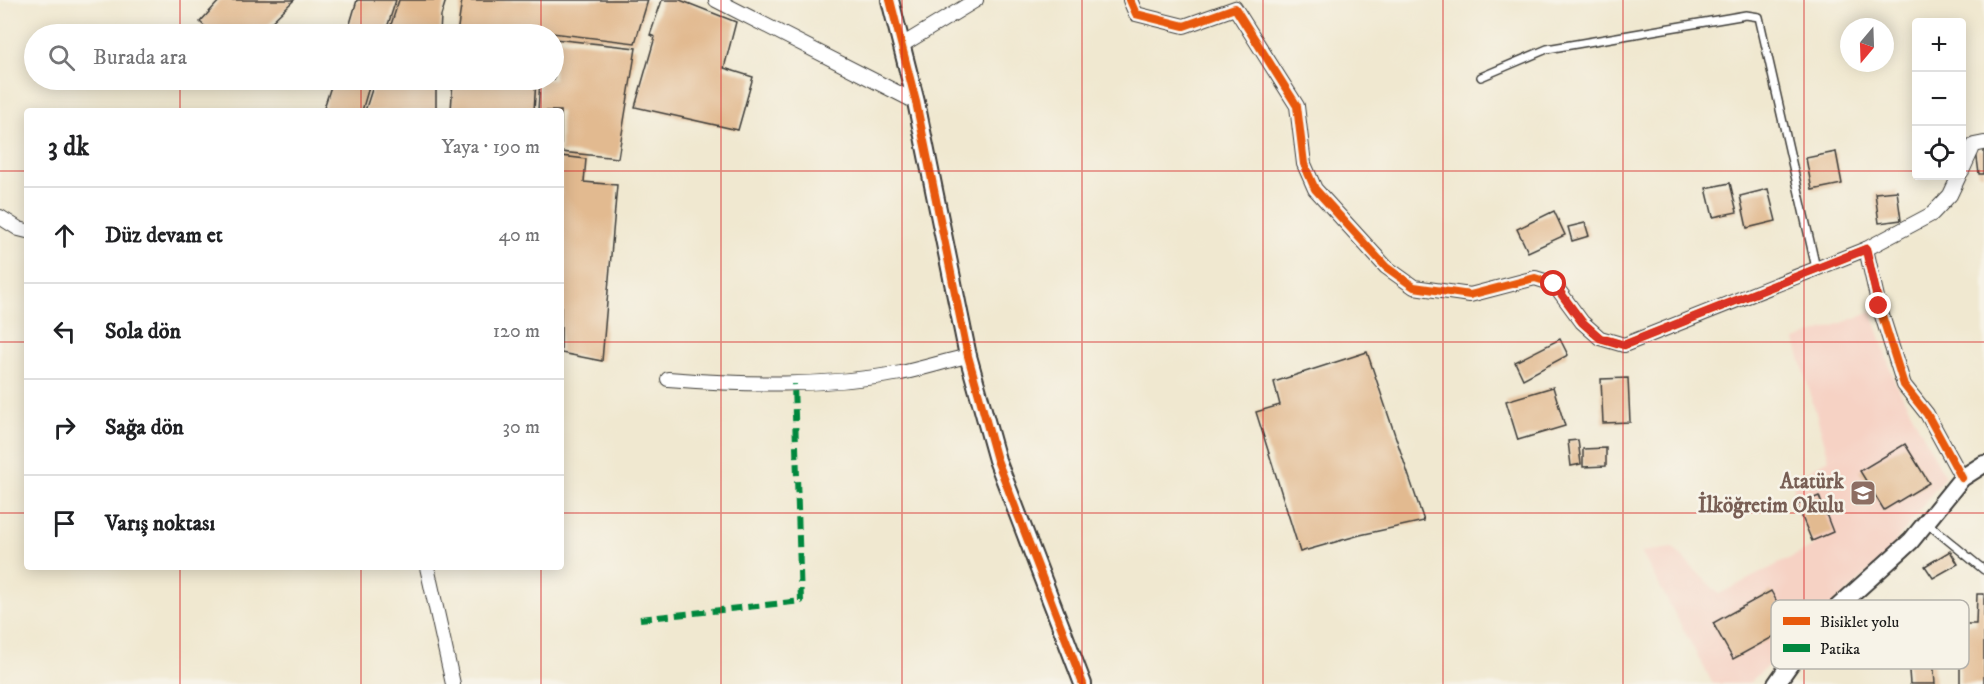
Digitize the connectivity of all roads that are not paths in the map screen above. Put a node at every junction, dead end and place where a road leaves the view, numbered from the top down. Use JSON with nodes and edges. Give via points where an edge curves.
{"nodes":[{"id":1,"x":716,"y":0,"type":"edge"},
{"id":2,"x":890,"y":0,"type":"edge"},
{"id":3,"x":976,"y":0,"type":"edge"},
{"id":4,"x":1130,"y":0,"type":"edge"},
{"id":5,"x":902,"y":45,"type":"junction"},
{"id":6,"x":1481,"y":77,"type":"dead end"},
{"id":7,"x":916,"y":102,"type":"junction"},
{"id":8,"x":1984,"y":143,"type":"edge"},
{"id":9,"x":1966,"y":162,"type":"edge"},
{"id":10,"x":1957,"y":180,"type":"edge"},
{"id":11,"x":0,"y":217,"type":"edge"},
{"id":12,"x":24,"y":230,"type":"edge"},
{"id":13,"x":1866,"y":249,"type":"junction"},
{"id":14,"x":1816,"y":268,"type":"junction"},
{"id":15,"x":968,"y":356,"type":"junction"},
{"id":16,"x":668,"y":380,"type":"dead end"},
{"id":17,"x":1984,"y":464,"type":"edge"},
{"id":18,"x":1962,"y":478,"type":"junction"},
{"id":19,"x":1927,"y":523,"type":"junction"},
{"id":20,"x":428,"y":570,"type":"edge"},
{"id":21,"x":1984,"y":570,"type":"edge"},
{"id":22,"x":1845,"y":600,"type":"edge"},
{"id":23,"x":1786,"y":669,"type":"edge"},
{"id":24,"x":453,"y":684,"type":"edge"},
{"id":25,"x":1083,"y":684,"type":"edge"},
{"id":26,"x":1776,"y":684,"type":"edge"}],
"edges":[{"from":1,"to":7,"type":"street"},
{"from":2,"to":5,"type":"street"},
{"from":3,"to":5,"type":"street"},
{"from":4,"to":14,"type":"street","via":[[1136,14],[1185,26],[1235,8],[1297,106],[1304,164],[1315,189],[1386,267],[1414,287],[1470,295],[1535,278],[1554,284],[1582,322],[1600,338],[1624,345]]},
{"from":5,"to":7,"type":"street"},
{"from":6,"to":14,"type":"lane","via":[[1547,49],[1746,15],[1759,17]]},
{"from":7,"to":15,"type":"street"},
{"from":8,"to":9,"type":"street","via":[[1974,145]]},
{"from":10,"to":13,"type":"street","via":[[1950,195],[1932,214]]},
{"from":11,"to":12,"type":"street"},
{"from":13,"to":14,"type":"street"},
{"from":13,"to":18,"type":"street","via":[[1904,385],[1927,414]]},
{"from":15,"to":16,"type":"street","via":[[902,373],[838,381],[734,384]]},
{"from":15,"to":25,"type":"street","via":[[997,460]]},
{"from":17,"to":18,"type":"street"},
{"from":18,"to":19,"type":"street"},
{"from":19,"to":21,"type":"lane"},
{"from":19,"to":22,"type":"street"},
{"from":20,"to":24,"type":"street"},
{"from":23,"to":26,"type":"street"}]}
